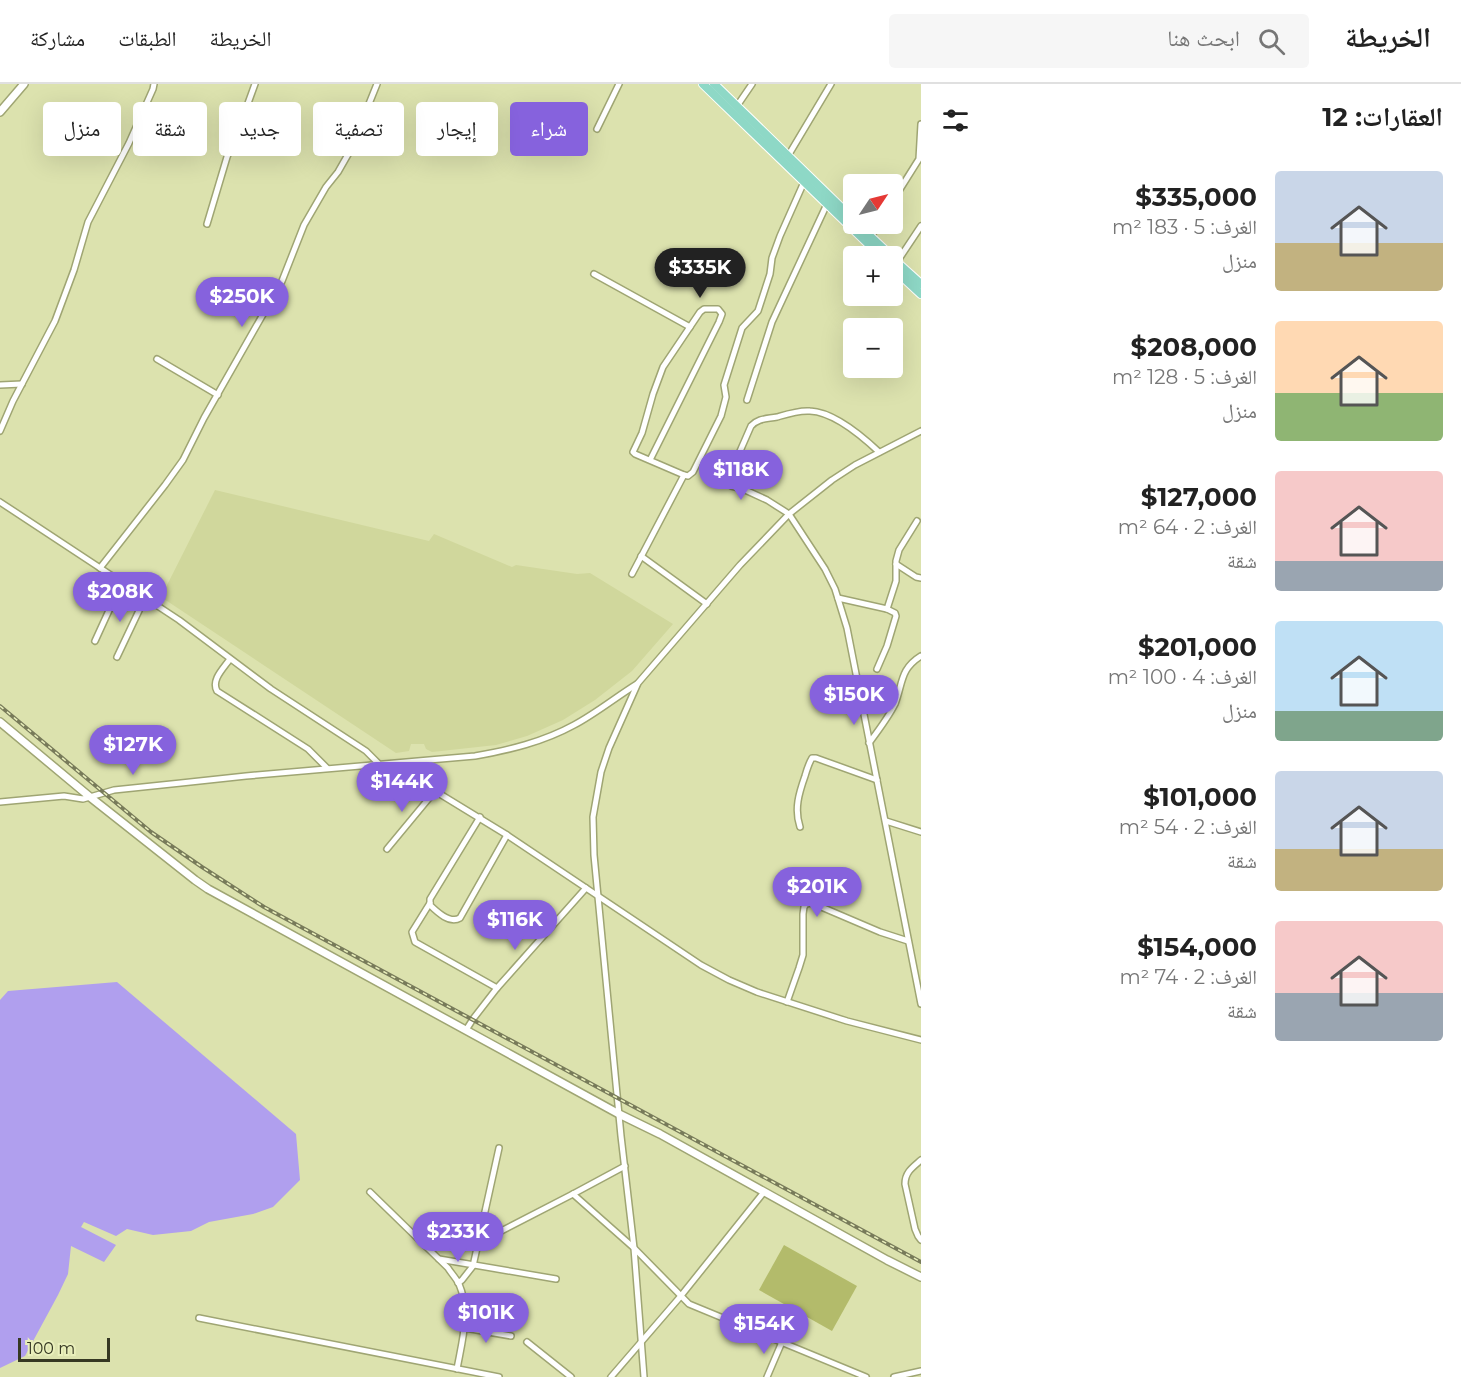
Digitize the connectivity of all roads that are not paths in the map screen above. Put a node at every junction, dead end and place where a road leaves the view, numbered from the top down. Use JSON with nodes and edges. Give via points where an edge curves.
{"nodes":[{"id":1,"x":24,"y":84,"type":"edge"},
{"id":2,"x":154,"y":84,"type":"edge"},
{"id":3,"x":255,"y":84,"type":"edge"},
{"id":4,"x":377,"y":84,"type":"edge"},
{"id":5,"x":619,"y":84,"type":"edge"},
{"id":6,"x":703,"y":84,"type":"edge"},
{"id":7,"x":714,"y":84,"type":"edge"},
{"id":8,"x":752,"y":84,"type":"edge"},
{"id":9,"x":831,"y":84,"type":"edge"},
{"id":10,"x":737,"y":106,"type":"junction"},
{"id":11,"x":0,"y":112,"type":"edge"},
{"id":12,"x":921,"y":124,"type":"edge"},
{"id":13,"x":597,"y":129,"type":"dead end"},
{"id":14,"x":788,"y":156,"type":"junction"},
{"id":15,"x":804,"y":182,"type":"junction"},
{"id":16,"x":903,"y":184,"type":"edge"},
{"id":17,"x":827,"y":204,"type":"junction"},
{"id":18,"x":843,"y":209,"type":"edge"},
{"id":19,"x":207,"y":224,"type":"dead end"},
{"id":20,"x":921,"y":226,"type":"edge"},
{"id":21,"x":868,"y":234,"type":"edge"},
{"id":22,"x":873,"y":234,"type":"edge"},
{"id":23,"x":871,"y":237,"type":"junction"},
{"id":24,"x":871,"y":246,"type":"edge"},
{"id":25,"x":879,"y":246,"type":"edge"},
{"id":26,"x":903,"y":248,"type":"edge"},
{"id":27,"x":903,"y":269,"type":"edge"},
{"id":28,"x":903,"y":273,"type":"edge"},
{"id":29,"x":594,"y":274,"type":"dead end"},
{"id":30,"x":921,"y":284,"type":"edge"},
{"id":31,"x":921,"y":294,"type":"edge"},
{"id":32,"x":690,"y":327,"type":"junction"},
{"id":33,"x":157,"y":359,"type":"dead end"},
{"id":34,"x":22,"y":384,"type":"junction"},
{"id":35,"x":0,"y":385,"type":"edge"},
{"id":36,"x":218,"y":395,"type":"junction"},
{"id":37,"x":747,"y":400,"type":"dead end"},
{"id":38,"x":0,"y":431,"type":"edge"},
{"id":39,"x":921,"y":431,"type":"edge"},
{"id":40,"x":879,"y":452,"type":"junction"},
{"id":41,"x":650,"y":460,"type":"junction"},
{"id":42,"x":684,"y":475,"type":"junction"},
{"id":43,"x":0,"y":502,"type":"edge"},
{"id":44,"x":789,"y":514,"type":"junction"},
{"id":45,"x":917,"y":520,"type":"dead end"},
{"id":46,"x":641,"y":556,"type":"junction"},
{"id":47,"x":896,"y":564,"type":"junction"},
{"id":48,"x":100,"y":568,"type":"junction"},
{"id":49,"x":632,"y":574,"type":"dead end"},
{"id":50,"x":921,"y":578,"type":"edge"},
{"id":51,"x":122,"y":582,"type":"junction"},
{"id":52,"x":145,"y":598,"type":"junction"},
{"id":53,"x":838,"y":598,"type":"junction"},
{"id":54,"x":707,"y":604,"type":"junction"},
{"id":55,"x":887,"y":609,"type":"junction"},
{"id":56,"x":95,"y":641,"type":"dead end"},
{"id":57,"x":921,"y":656,"type":"edge"},
{"id":58,"x":117,"y":657,"type":"dead end"},
{"id":59,"x":230,"y":659,"type":"junction"},
{"id":60,"x":877,"y":669,"type":"dead end"},
{"id":61,"x":638,"y":683,"type":"junction"},
{"id":62,"x":0,"y":722,"type":"edge"},
{"id":63,"x":869,"y":743,"type":"junction"},
{"id":64,"x":391,"y":764,"type":"junction"},
{"id":65,"x":379,"y":765,"type":"junction"},
{"id":66,"x":327,"y":768,"type":"junction"},
{"id":67,"x":877,"y":780,"type":"junction"},
{"id":68,"x":435,"y":791,"type":"junction"},
{"id":69,"x":90,"y":797,"type":"junction"},
{"id":70,"x":0,"y":802,"type":"edge"},
{"id":71,"x":480,"y":817,"type":"junction"},
{"id":72,"x":886,"y":821,"type":"junction"},
{"id":73,"x":800,"y":827,"type":"dead end"},
{"id":74,"x":921,"y":832,"type":"edge"},
{"id":75,"x":507,"y":835,"type":"junction"},
{"id":76,"x":387,"y":849,"type":"dead end"},
{"id":77,"x":586,"y":888,"type":"junction"},
{"id":78,"x":598,"y":896,"type":"junction"},
{"id":79,"x":430,"y":903,"type":"junction"},
{"id":80,"x":908,"y":941,"type":"junction"},
{"id":81,"x":497,"y":988,"type":"junction"},
{"id":82,"x":787,"y":1002,"type":"junction"},
{"id":83,"x":921,"y":1004,"type":"edge"},
{"id":84,"x":466,"y":1030,"type":"junction"},
{"id":85,"x":921,"y":1040,"type":"edge"},
{"id":86,"x":619,"y":1114,"type":"junction"},
{"id":87,"x":499,"y":1148,"type":"dead end"},
{"id":88,"x":921,"y":1160,"type":"edge"},
{"id":89,"x":625,"y":1166,"type":"junction"},
{"id":90,"x":370,"y":1192,"type":"dead end"},
{"id":91,"x":764,"y":1192,"type":"junction"},
{"id":92,"x":573,"y":1194,"type":"junction"},
{"id":93,"x":921,"y":1240,"type":"edge"},
{"id":94,"x":478,"y":1243,"type":"junction"},
{"id":95,"x":634,"y":1248,"type":"junction"},
{"id":96,"x":437,"y":1259,"type":"junction"},
{"id":97,"x":473,"y":1266,"type":"junction"},
{"id":98,"x":921,"y":1277,"type":"edge"},
{"id":99,"x":556,"y":1279,"type":"dead end"},
{"id":100,"x":458,"y":1283,"type":"junction"},
{"id":101,"x":680,"y":1296,"type":"junction"},
{"id":102,"x":199,"y":1318,"type":"dead end"},
{"id":103,"x":465,"y":1328,"type":"junction"},
{"id":104,"x":511,"y":1336,"type":"dead end"},
{"id":105,"x":641,"y":1341,"type":"junction"},
{"id":106,"x":527,"y":1342,"type":"dead end"},
{"id":107,"x":782,"y":1342,"type":"junction"},
{"id":108,"x":457,"y":1369,"type":"junction"},
{"id":109,"x":921,"y":1371,"type":"edge"},
{"id":110,"x":499,"y":1377,"type":"edge"},
{"id":111,"x":571,"y":1377,"type":"edge"},
{"id":112,"x":611,"y":1377,"type":"edge"},
{"id":113,"x":645,"y":1377,"type":"edge"},
{"id":114,"x":767,"y":1377,"type":"edge"},
{"id":115,"x":866,"y":1377,"type":"edge"},
{"id":116,"x":894,"y":1377,"type":"edge"}],
"edges":[{"from":1,"to":11,"type":"street"},
{"from":2,"to":34,"type":"street","via":[[88,222],[55,321]]},
{"from":3,"to":19,"type":"street","via":[[227,156]]},
{"from":4,"to":36,"type":"street","via":[[350,151],[304,225],[282,281]]},
{"from":5,"to":13,"type":"street"},
{"from":6,"to":15,"type":"main road"},
{"from":7,"to":10,"type":"main road"},
{"from":8,"to":10,"type":"street"},
{"from":9,"to":14,"type":"street"},
{"from":10,"to":14,"type":"main road"},
{"from":12,"to":16,"type":"street","via":[[919,159]]},
{"from":14,"to":18,"type":"main road"},
{"from":15,"to":17,"type":"main road"},
{"from":15,"to":42,"type":"street","via":[[772,258],[758,311],[742,328],[724,385],[726,397],[721,416],[693,472]]},
{"from":17,"to":24,"type":"main road"},
{"from":17,"to":37,"type":"street","via":[[772,322]]},
{"from":20,"to":26,"type":"street"},
{"from":21,"to":23,"type":"main road"},
{"from":22,"to":23,"type":"street"},
{"from":23,"to":25,"type":"main road"},
{"from":27,"to":30,"type":"main road"},
{"from":28,"to":31,"type":"main road"},
{"from":29,"to":32,"type":"street"},
{"from":32,"to":41,"type":"street","via":[[663,367],[633,452]]},
{"from":32,"to":41,"type":"street","via":[[704,309],[713,308],[722,314]]},
{"from":33,"to":36,"type":"street"},
{"from":34,"to":35,"type":"street"},
{"from":34,"to":38,"type":"street"},
{"from":36,"to":48,"type":"street","via":[[183,460]]},
{"from":39,"to":40,"type":"street"},
{"from":40,"to":44,"type":"street","via":[[832,480]]},
{"from":40,"to":44,"type":"street","via":[[862,436],[818,412],[807,410],[754,423],[727,482]]},
{"from":41,"to":42,"type":"street"},
{"from":42,"to":46,"type":"street"},
{"from":43,"to":48,"type":"street"},
{"from":44,"to":53,"type":"street","via":[[825,569]]},
{"from":44,"to":54,"type":"street"},
{"from":45,"to":47,"type":"street","via":[[900,546]]},
{"from":46,"to":49,"type":"street"},
{"from":46,"to":54,"type":"street"},
{"from":47,"to":50,"type":"street"},
{"from":47,"to":55,"type":"street","via":[[896,581]]},
{"from":48,"to":51,"type":"street"},
{"from":51,"to":52,"type":"street"},
{"from":51,"to":56,"type":"street"},
{"from":52,"to":58,"type":"street"},
{"from":52,"to":59,"type":"street"},
{"from":53,"to":55,"type":"street"},
{"from":53,"to":63,"type":"street"},
{"from":54,"to":61,"type":"street"},
{"from":55,"to":60,"type":"street","via":[[896,616]]},
{"from":57,"to":63,"type":"street","via":[[903,675],[896,702]]},
{"from":59,"to":65,"type":"street","via":[[366,751]]},
{"from":59,"to":66,"type":"street","via":[[214,684],[217,692],[308,749]]},
{"from":61,"to":64,"type":"street","via":[[574,725],[510,750]]},
{"from":61,"to":78,"type":"street","via":[[609,748],[597,793],[594,855]]},
{"from":62,"to":69,"type":"street"},
{"from":63,"to":67,"type":"street"},
{"from":64,"to":65,"type":"street"},
{"from":64,"to":68,"type":"street"},
{"from":65,"to":66,"type":"street"},
{"from":66,"to":69,"type":"street","via":[[114,790]]},
{"from":67,"to":72,"type":"street"},
{"from":67,"to":73,"type":"street","via":[[813,758],[797,804]]},
{"from":68,"to":71,"type":"street"},
{"from":68,"to":76,"type":"street"},
{"from":69,"to":70,"type":"street"},
{"from":69,"to":84,"type":"street","via":[[208,889]]},
{"from":71,"to":75,"type":"street"},
{"from":71,"to":79,"type":"street"},
{"from":72,"to":74,"type":"street"},
{"from":72,"to":80,"type":"street"},
{"from":75,"to":77,"type":"street"},
{"from":75,"to":79,"type":"street","via":[[459,919],[442,915]]},
{"from":77,"to":78,"type":"street"},
{"from":77,"to":81,"type":"street"},
{"from":78,"to":82,"type":"street","via":[[701,965]]},
{"from":78,"to":86,"type":"street"},
{"from":79,"to":81,"type":"street","via":[[412,932],[415,942]]},
{"from":80,"to":82,"type":"street","via":[[812,903],[805,904],[803,955]]},
{"from":80,"to":83,"type":"street"},
{"from":81,"to":84,"type":"street"},
{"from":82,"to":85,"type":"street"},
{"from":84,"to":86,"type":"street"},
{"from":86,"to":89,"type":"street"},
{"from":86,"to":91,"type":"street"},
{"from":87,"to":94,"type":"street"},
{"from":88,"to":93,"type":"street","via":[[908,1172],[904,1184]]},
{"from":89,"to":92,"type":"street"},
{"from":89,"to":95,"type":"street"},
{"from":90,"to":96,"type":"street"},
{"from":91,"to":98,"type":"street"},
{"from":91,"to":101,"type":"street"},
{"from":92,"to":94,"type":"street"},
{"from":92,"to":95,"type":"street"},
{"from":94,"to":97,"type":"street"},
{"from":95,"to":101,"type":"street"},
{"from":95,"to":105,"type":"street"},
{"from":96,"to":97,"type":"street"},
{"from":96,"to":100,"type":"street"},
{"from":97,"to":99,"type":"street"},
{"from":97,"to":100,"type":"street"},
{"from":100,"to":103,"type":"street","via":[[464,1299]]},
{"from":101,"to":105,"type":"street"},
{"from":101,"to":107,"type":"street","via":[[689,1304]]},
{"from":102,"to":108,"type":"street"},
{"from":103,"to":104,"type":"street"},
{"from":103,"to":108,"type":"street"},
{"from":105,"to":112,"type":"street"},
{"from":105,"to":113,"type":"street"},
{"from":106,"to":111,"type":"street"},
{"from":107,"to":114,"type":"street"},
{"from":107,"to":115,"type":"street"},
{"from":108,"to":110,"type":"street"},
{"from":109,"to":116,"type":"street"}]}
